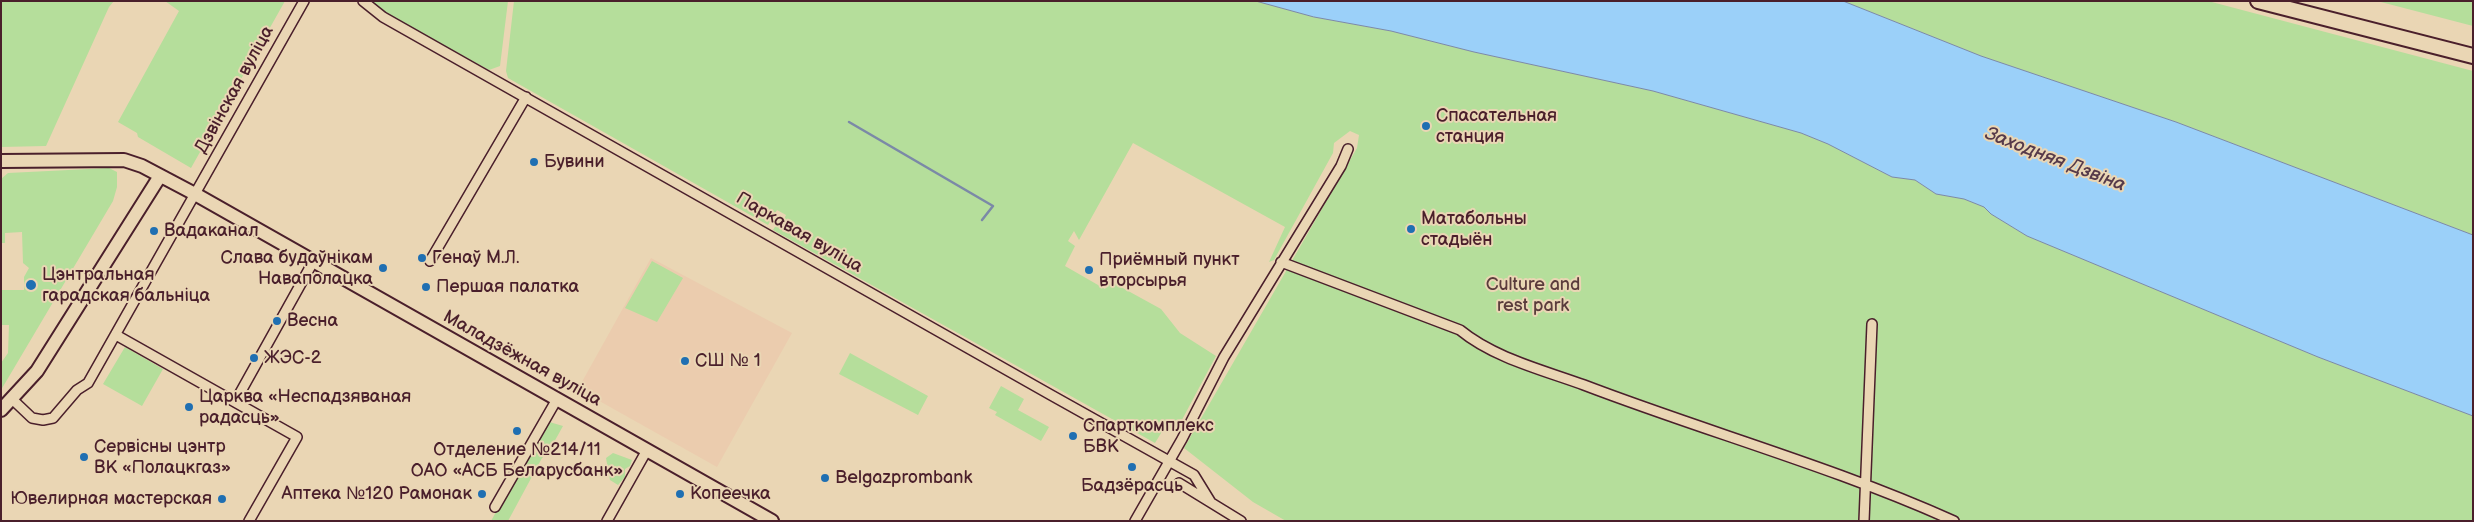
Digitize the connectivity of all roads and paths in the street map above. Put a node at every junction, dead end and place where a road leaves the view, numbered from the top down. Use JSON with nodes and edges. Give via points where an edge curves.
{"nodes":[{"id":1,"x":304,"y":1,"type":"edge"},
{"id":2,"x":363,"y":1,"type":"edge"},
{"id":3,"x":2258,"y":1,"type":"edge"},
{"id":4,"x":2473,"y":56,"type":"edge"},
{"id":5,"x":526,"y":97,"type":"junction"},
{"id":6,"x":1348,"y":149,"type":"dead end"},
{"id":7,"x":1,"y":161,"type":"edge"},
{"id":8,"x":160,"y":176,"type":"junction"},
{"id":9,"x":195,"y":194,"type":"junction"},
{"id":10,"x":430,"y":261,"type":"dead end"},
{"id":11,"x":313,"y":262,"type":"junction"},
{"id":12,"x":1281,"y":262,"type":"junction"},
{"id":13,"x":1872,"y":324,"type":"dead end"},
{"id":14,"x":116,"y":335,"type":"junction"},
{"id":15,"x":557,"y":399,"type":"junction"},
{"id":16,"x":12,"y":400,"type":"junction"},
{"id":17,"x":235,"y":402,"type":"junction"},
{"id":18,"x":1,"y":410,"type":"edge"},
{"id":19,"x":647,"y":450,"type":"junction"},
{"id":20,"x":1169,"y":460,"type":"junction"},
{"id":21,"x":1865,"y":483,"type":"junction"},
{"id":22,"x":1178,"y":484,"type":"dead end"},
{"id":23,"x":1210,"y":501,"type":"junction"},
{"id":24,"x":495,"y":507,"type":"dead end"},
{"id":25,"x":765,"y":519,"type":"edge"},
{"id":26,"x":249,"y":521,"type":"edge"},
{"id":27,"x":607,"y":521,"type":"edge"},
{"id":28,"x":1135,"y":521,"type":"edge"},
{"id":29,"x":1241,"y":521,"type":"edge"},
{"id":30,"x":1864,"y":521,"type":"edge"},
{"id":31,"x":1954,"y":521,"type":"edge"}],
"edges":[{"from":1,"to":9,"type":"street","name":"Дзвінская вуліца"},
{"from":2,"to":5,"type":"street","name":"Паркавая вуліца","via":[[383,17]]},
{"from":3,"to":4,"type":"main road"},
{"from":5,"to":10,"type":"street"},
{"from":5,"to":20,"type":"street","name":"Паркавая вуліца"},
{"from":6,"to":12,"type":"street","via":[[1341,166]]},
{"from":7,"to":8,"type":"street","name":"Маладзёжная вуліца","via":[[114,159],[124,160]]},
{"from":8,"to":9,"type":"street","name":"Маладзёжная вуліца"},
{"from":8,"to":16,"type":"street","via":[[37,371]]},
{"from":9,"to":11,"type":"street","name":"Маладзёжная вуліца"},
{"from":9,"to":14,"type":"street","name":"Дзвінская вуліца"},
{"from":11,"to":15,"type":"street","name":"Маладзёжная вуліца"},
{"from":11,"to":17,"type":"street"},
{"from":12,"to":20,"type":"street","via":[[1224,357]]},
{"from":12,"to":21,"type":"street","via":[[1460,330],[1475,342],[1605,394]]},
{"from":13,"to":21,"type":"street"},
{"from":14,"to":16,"type":"street","name":"Дзвінская вуліца","via":[[88,383],[77,390],[53,418],[32,418]]},
{"from":14,"to":17,"type":"street"},
{"from":15,"to":19,"type":"street","name":"Маладзёжная вуліца"},
{"from":15,"to":24,"type":"street"},
{"from":16,"to":18,"type":"street"},
{"from":17,"to":26,"type":"street","via":[[297,437]]},
{"from":19,"to":25,"type":"street","name":"Маладзёжная вуліца"},
{"from":19,"to":27,"type":"street"},
{"from":20,"to":23,"type":"street","name":"Паркавая вуліца","via":[[1199,480]]},
{"from":20,"to":28,"type":"street"},
{"from":21,"to":30,"type":"street"},
{"from":21,"to":31,"type":"street"},
{"from":22,"to":23,"type":"street","name":"Паркавая вуліца"},
{"from":23,"to":29,"type":"street","name":"Паркавая вуліца"}]}
